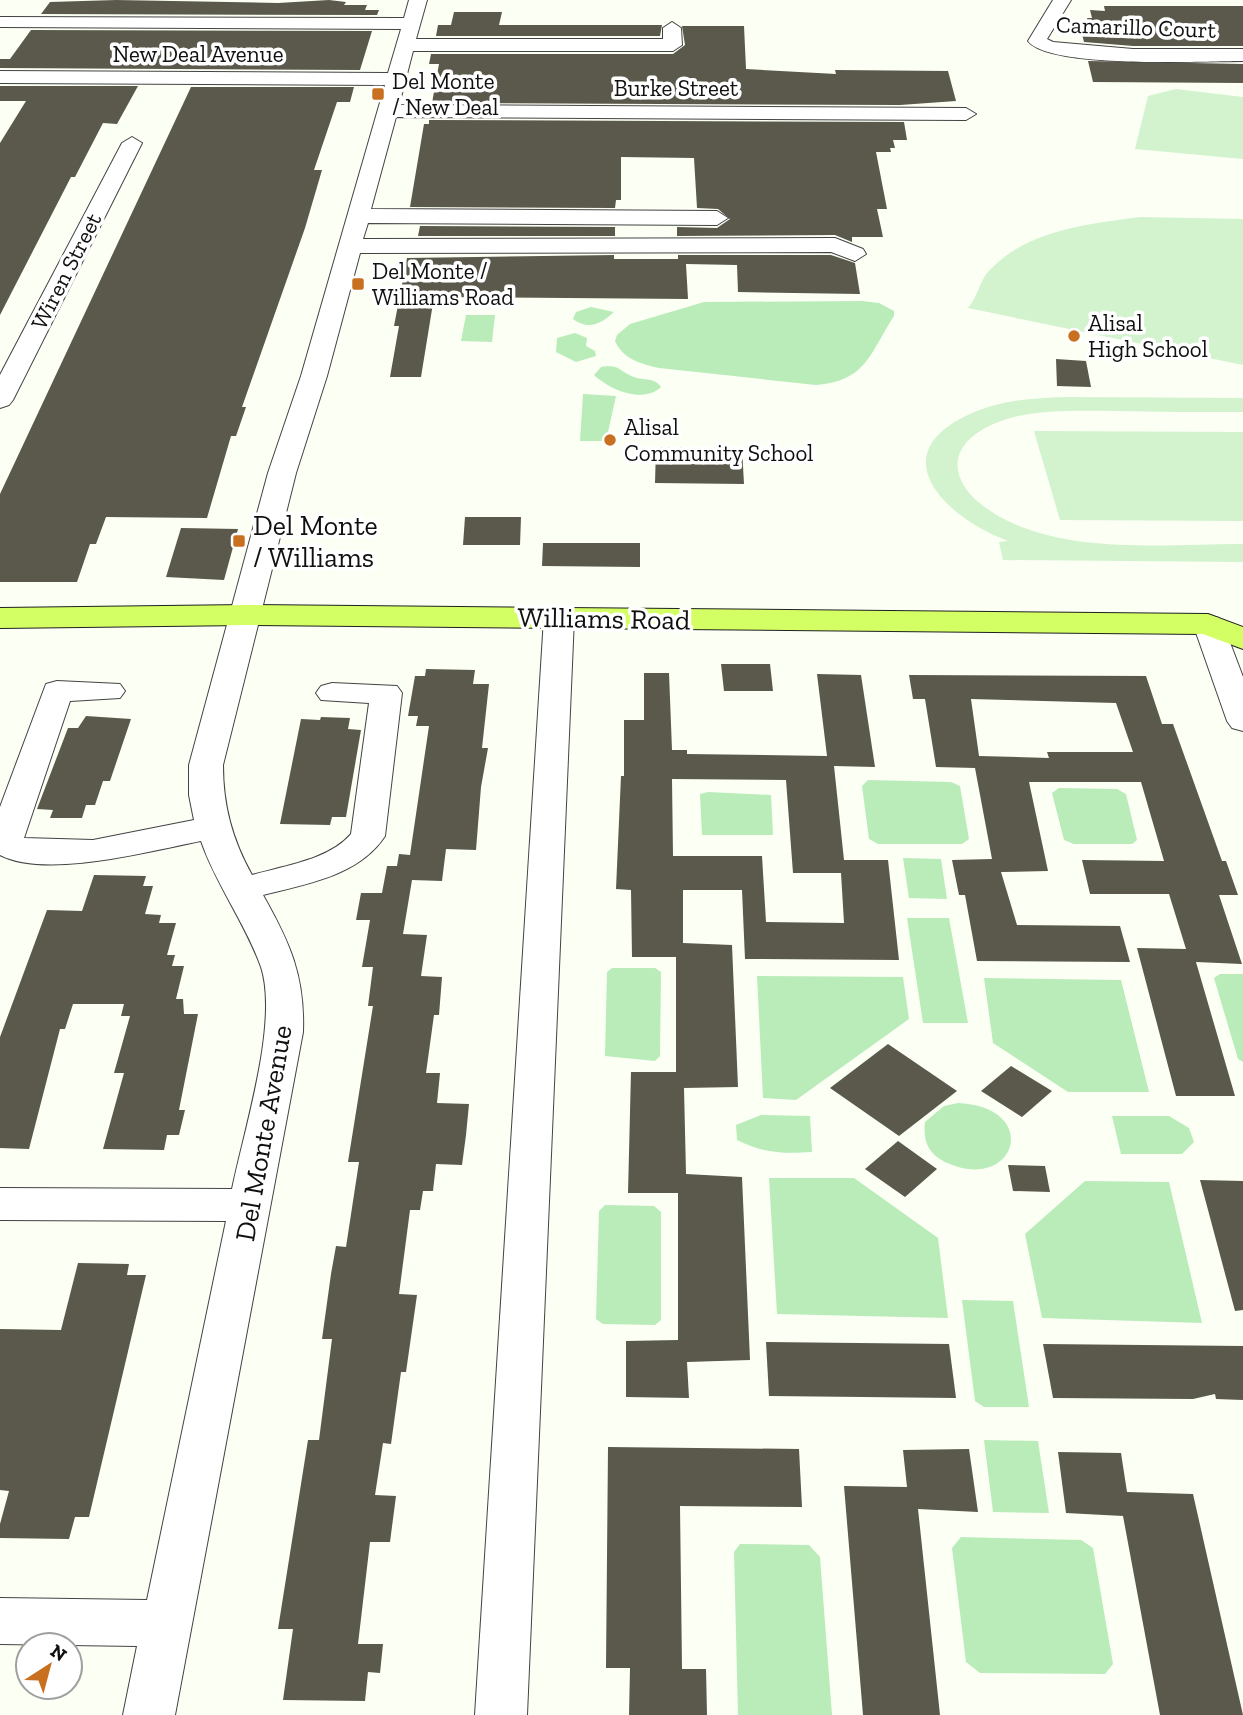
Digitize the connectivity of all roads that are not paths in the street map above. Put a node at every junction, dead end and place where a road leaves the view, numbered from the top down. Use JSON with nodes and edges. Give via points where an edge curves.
{"nodes":[{"id":1,"x":418,"y":0,"type":"edge"},
{"id":2,"x":1062,"y":0,"type":"edge"},
{"id":3,"x":0,"y":22,"type":"edge"},
{"id":4,"x":672,"y":28,"type":"dead end"},
{"id":5,"x":407,"y":34,"type":"junction"},
{"id":6,"x":1243,"y":55,"type":"edge"},
{"id":7,"x":0,"y":77,"type":"edge"},
{"id":8,"x":395,"y":79,"type":"junction"},
{"id":9,"x":386,"y":111,"type":"junction"},
{"id":10,"x":966,"y":114,"type":"dead end"},
{"id":11,"x":132,"y":143,"type":"dead end"},
{"id":12,"x":356,"y":216,"type":"junction"},
{"id":13,"x":717,"y":218,"type":"dead end"},
{"id":14,"x":348,"y":246,"type":"junction"},
{"id":15,"x":855,"y":254,"type":"dead end"},
{"id":16,"x":0,"y":400,"type":"edge"},
{"id":17,"x":1243,"y":608,"type":"edge"},
{"id":18,"x":246,"y":615,"type":"junction"},
{"id":19,"x":0,"y":618,"type":"edge"},
{"id":20,"x":559,"y":618,"type":"junction"},
{"id":21,"x":1208,"y":624,"type":"junction"},
{"id":22,"x":1243,"y":639,"type":"edge"},
{"id":23,"x":109,"y":691,"type":"dead end"},
{"id":24,"x":332,"y":693,"type":"dead end"},
{"id":25,"x":1243,"y":721,"type":"edge"},
{"id":26,"x":211,"y":828,"type":"junction"},
{"id":27,"x":240,"y":889,"type":"junction"},
{"id":28,"x":0,"y":1204,"type":"edge"},
{"id":29,"x":251,"y":1205,"type":"junction"},
{"id":30,"x":0,"y":1621,"type":"edge"},
{"id":31,"x":166,"y":1623,"type":"junction"},
{"id":32,"x":149,"y":1715,"type":"edge"},
{"id":33,"x":501,"y":1715,"type":"edge"}],
"edges":[{"from":1,"to":5,"type":"street","name":"Del Monte Avenue"},
{"from":2,"to":6,"type":"street","name":"Camarillo Court","via":[[1037,40],[1049,49]]},
{"from":3,"to":5,"type":"street"},
{"from":4,"to":5,"type":"street","via":[[673,45]]},
{"from":5,"to":8,"type":"street","name":"Del Monte Avenue"},
{"from":7,"to":8,"type":"street","name":"New Deal Avenue"},
{"from":8,"to":9,"type":"street","name":"Del Monte Avenue"},
{"from":9,"to":10,"type":"street","name":"Burke Street"},
{"from":9,"to":12,"type":"street","name":"Del Monte Avenue"},
{"from":11,"to":16,"type":"street","name":"Wiren Street"},
{"from":12,"to":13,"type":"street"},
{"from":12,"to":14,"type":"street","name":"Del Monte Avenue"},
{"from":14,"to":15,"type":"street","via":[[835,245]]},
{"from":14,"to":18,"type":"street","name":"Del Monte Avenue"},
{"from":17,"to":21,"type":"main road","name":"Williams Road","via":[[1229,609]]},
{"from":18,"to":19,"type":"main road","name":"Williams Road"},
{"from":18,"to":20,"type":"main road","name":"Williams Road"},
{"from":18,"to":26,"type":"street","name":"Del Monte Avenue","via":[[206,765],[204,791]]},
{"from":20,"to":21,"type":"main road","name":"Williams Road"},
{"from":20,"to":33,"type":"street"},
{"from":21,"to":22,"type":"main road","name":"Williams Road"},
{"from":21,"to":25,"type":"street"},
{"from":23,"to":26,"type":"street","via":[[57,691],[6,839],[22,851],[93,851]]},
{"from":24,"to":27,"type":"street","via":[[386,693],[364,845],[346,857]]},
{"from":26,"to":27,"type":"street","name":"Del Monte Avenue"},
{"from":27,"to":29,"type":"street","name":"Del Monte Avenue","via":[[281,971],[285,1002],[278,1071]]},
{"from":28,"to":29,"type":"street"},
{"from":29,"to":31,"type":"street","name":"Del Monte Avenue"},
{"from":30,"to":31,"type":"street"},
{"from":31,"to":32,"type":"street","name":"Del Monte Avenue"}]}
